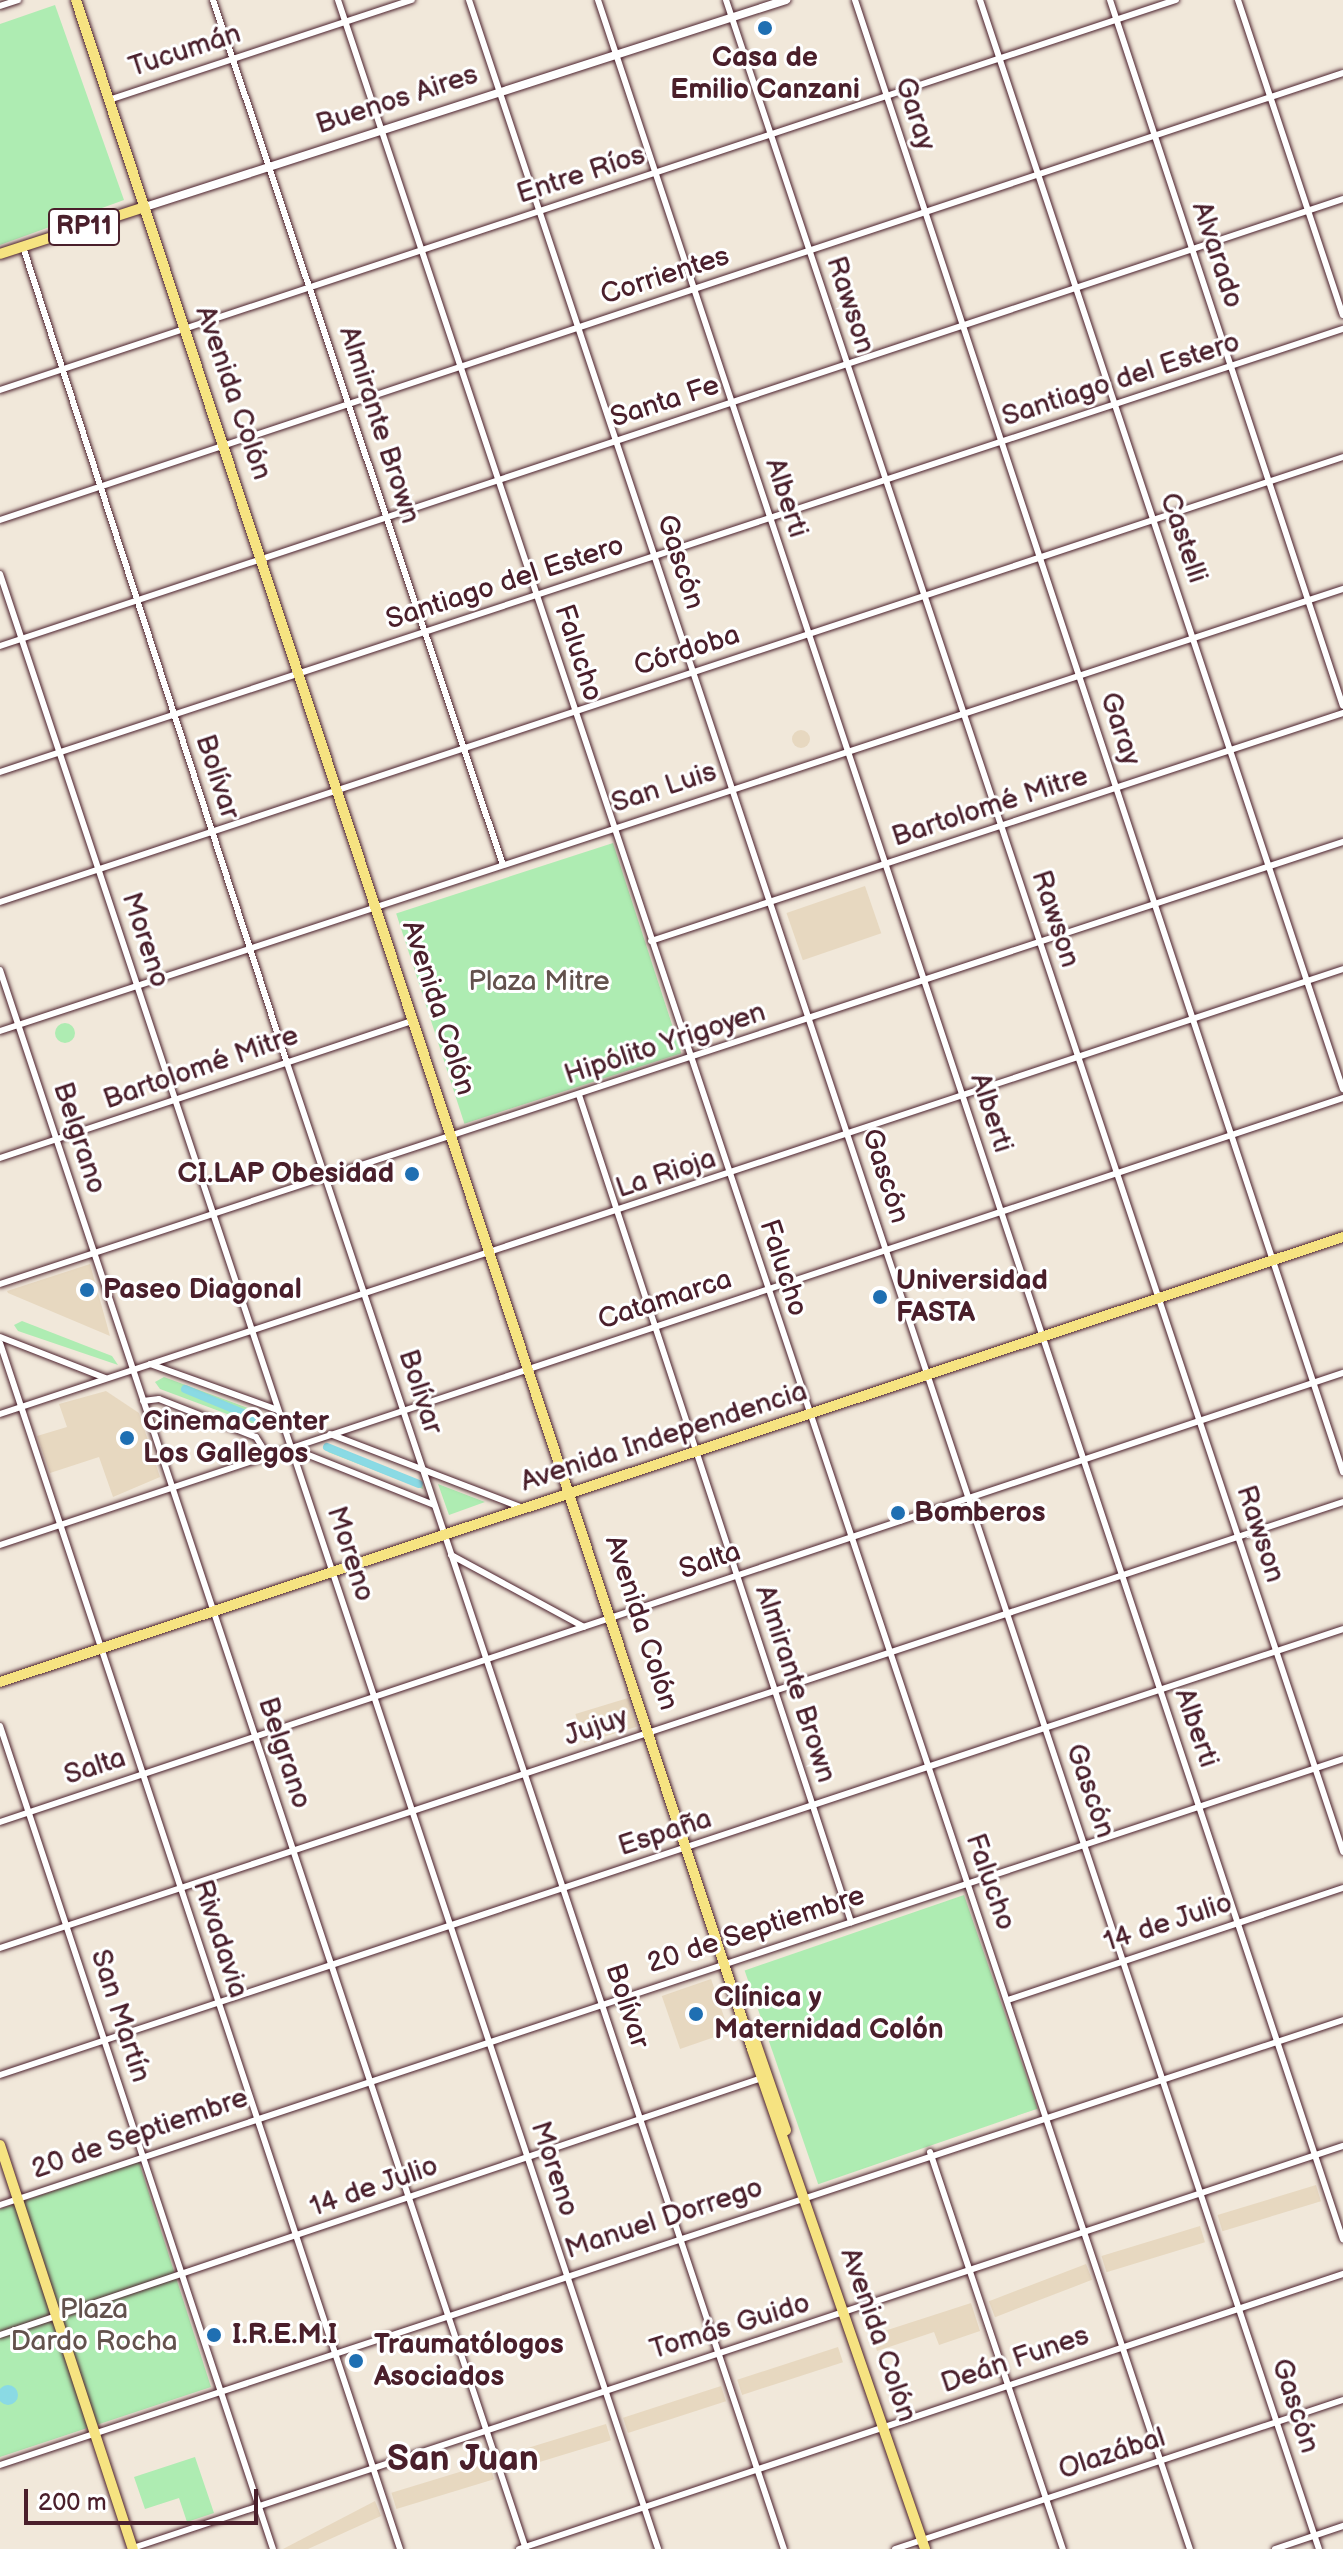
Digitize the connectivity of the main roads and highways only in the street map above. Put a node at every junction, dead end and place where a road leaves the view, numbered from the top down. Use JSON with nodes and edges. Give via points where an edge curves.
{"nodes":[{"id":1,"x":76,"y":0,"type":"edge"},
{"id":2,"x":145,"y":207,"type":"junction"},
{"id":3,"x":0,"y":254,"type":"edge"},
{"id":4,"x":1343,"y":1237,"type":"edge"},
{"id":5,"x":572,"y":1493,"type":"junction"},
{"id":6,"x":0,"y":1682,"type":"edge"},
{"id":7,"x":753,"y":2034,"type":"junction"},
{"id":8,"x":786,"y":2136,"type":"junction"},
{"id":9,"x":0,"y":2145,"type":"edge"},
{"id":10,"x":924,"y":2544,"type":"edge"},
{"id":11,"x":132,"y":2549,"type":"edge"}],
"edges":[{"from":1,"to":2,"type":"main road","name":"Avenida Colón","number":"RP11"},
{"from":2,"to":3,"type":"main road","name":"Buenos Aires","number":"RP11"},
{"from":2,"to":5,"type":"main road","name":"Avenida Colón"},
{"from":4,"to":5,"type":"main road","name":"Avenida Independencia"},
{"from":5,"to":6,"type":"main road","name":"Avenida Independencia"},
{"from":5,"to":7,"type":"main road","name":"Avenida Colón"},
{"from":7,"to":8,"type":"main road","name":"Avenida Colón"},
{"from":7,"to":8,"type":"main road","name":"Avenida Colón","via":[[762,2078]]},
{"from":8,"to":10,"type":"main road","name":"Avenida Colón"},
{"from":9,"to":11,"type":"main road"}]}
